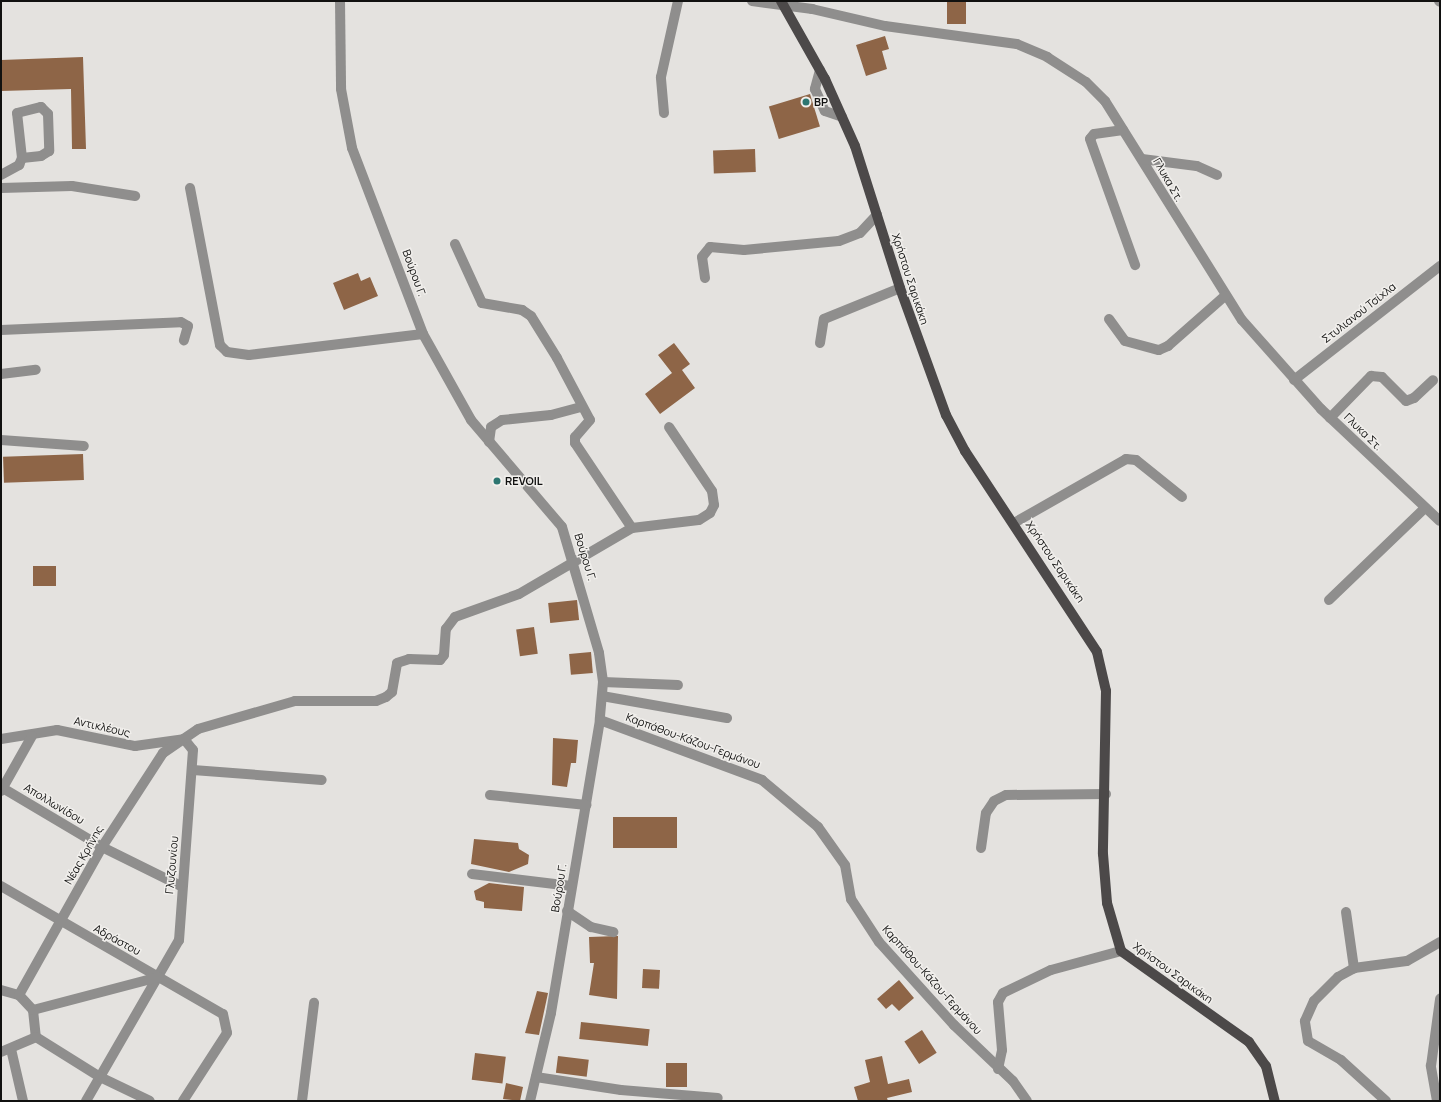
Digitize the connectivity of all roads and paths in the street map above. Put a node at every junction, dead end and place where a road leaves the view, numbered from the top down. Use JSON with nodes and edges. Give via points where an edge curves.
{"nodes":[{"id":1,"x":340,"y":1,"type":"edge"},
{"id":2,"x":678,"y":1,"type":"edge"},
{"id":3,"x":752,"y":1,"type":"edge"},
{"id":4,"x":782,"y":4,"type":"edge"},
{"id":5,"x":664,"y":113,"type":"dead end"},
{"id":6,"x":1123,"y":130,"type":"junction"},
{"id":7,"x":22,"y":158,"type":"junction"},
{"id":8,"x":1142,"y":159,"type":"junction"},
{"id":9,"x":1,"y":175,"type":"edge"},
{"id":10,"x":1217,"y":175,"type":"dead end"},
{"id":11,"x":1,"y":188,"type":"edge"},
{"id":12,"x":190,"y":188,"type":"dead end"},
{"id":13,"x":135,"y":196,"type":"dead end"},
{"id":14,"x":877,"y":215,"type":"junction"},
{"id":15,"x":455,"y":244,"type":"dead end"},
{"id":16,"x":1135,"y":264,"type":"dead end"},
{"id":17,"x":1440,"y":266,"type":"edge"},
{"id":18,"x":705,"y":278,"type":"dead end"},
{"id":19,"x":900,"y":288,"type":"junction"},
{"id":20,"x":1225,"y":296,"type":"junction"},
{"id":21,"x":1109,"y":319,"type":"dead end"},
{"id":22,"x":1,"y":330,"type":"edge"},
{"id":23,"x":423,"y":334,"type":"junction"},
{"id":24,"x":184,"y":340,"type":"dead end"},
{"id":25,"x":820,"y":343,"type":"dead end"},
{"id":26,"x":36,"y":370,"type":"dead end"},
{"id":27,"x":1,"y":374,"type":"edge"},
{"id":28,"x":1294,"y":380,"type":"junction"},
{"id":29,"x":1434,"y":380,"type":"dead end"},
{"id":30,"x":581,"y":407,"type":"junction"},
{"id":31,"x":1330,"y":418,"type":"junction"},
{"id":32,"x":669,"y":427,"type":"dead end"},
{"id":33,"x":1,"y":440,"type":"edge"},
{"id":34,"x":489,"y":442,"type":"junction"},
{"id":35,"x":84,"y":446,"type":"dead end"},
{"id":36,"x":1182,"y":497,"type":"dead end"},
{"id":37,"x":1425,"y":508,"type":"junction"},
{"id":38,"x":1440,"y":521,"type":"edge"},
{"id":39,"x":1014,"y":523,"type":"junction"},
{"id":40,"x":632,"y":528,"type":"junction"},
{"id":41,"x":574,"y":562,"type":"junction"},
{"id":42,"x":1329,"y":600,"type":"dead end"},
{"id":43,"x":603,"y":682,"type":"junction"},
{"id":44,"x":678,"y":685,"type":"dead end"},
{"id":45,"x":602,"y":696,"type":"junction"},
{"id":46,"x":726,"y":718,"type":"dead end"},
{"id":47,"x":600,"y":720,"type":"junction"},
{"id":48,"x":32,"y":736,"type":"junction"},
{"id":49,"x":1,"y":738,"type":"edge"},
{"id":50,"x":184,"y":739,"type":"junction"},
{"id":51,"x":193,"y":770,"type":"junction"},
{"id":52,"x":322,"y":780,"type":"dead end"},
{"id":53,"x":2,"y":789,"type":"edge"},
{"id":54,"x":490,"y":794,"type":"dead end"},
{"id":55,"x":1106,"y":794,"type":"junction"},
{"id":56,"x":586,"y":805,"type":"junction"},
{"id":57,"x":102,"y":847,"type":"junction"},
{"id":58,"x":981,"y":848,"type":"dead end"},
{"id":59,"x":472,"y":874,"type":"dead end"},
{"id":60,"x":1,"y":886,"type":"edge"},
{"id":61,"x":181,"y":886,"type":"junction"},
{"id":62,"x":571,"y":886,"type":"junction"},
{"id":63,"x":567,"y":912,"type":"junction"},
{"id":64,"x":1346,"y":912,"type":"dead end"},
{"id":65,"x":61,"y":922,"type":"junction"},
{"id":66,"x":613,"y":932,"type":"dead end"},
{"id":67,"x":1440,"y":942,"type":"edge"},
{"id":68,"x":1121,"y":951,"type":"junction"},
{"id":69,"x":1354,"y":968,"type":"junction"},
{"id":70,"x":159,"y":977,"type":"junction"},
{"id":71,"x":1,"y":990,"type":"edge"},
{"id":72,"x":19,"y":995,"type":"junction"},
{"id":73,"x":1440,"y":999,"type":"edge"},
{"id":74,"x":314,"y":1003,"type":"dead end"},
{"id":75,"x":33,"y":1010,"type":"junction"},
{"id":76,"x":36,"y":1037,"type":"junction"},
{"id":77,"x":11,"y":1049,"type":"junction"},
{"id":78,"x":1,"y":1052,"type":"edge"},
{"id":79,"x":998,"y":1069,"type":"junction"},
{"id":80,"x":100,"y":1077,"type":"junction"},
{"id":81,"x":536,"y":1077,"type":"junction"},
{"id":82,"x":718,"y":1098,"type":"dead end"},
{"id":83,"x":23,"y":1101,"type":"edge"},
{"id":84,"x":86,"y":1101,"type":"edge"},
{"id":85,"x":150,"y":1101,"type":"edge"},
{"id":86,"x":183,"y":1101,"type":"edge"},
{"id":87,"x":302,"y":1101,"type":"edge"},
{"id":88,"x":530,"y":1101,"type":"edge"},
{"id":89,"x":1027,"y":1101,"type":"edge"},
{"id":90,"x":1275,"y":1101,"type":"edge"},
{"id":91,"x":1386,"y":1101,"type":"edge"},
{"id":92,"x":1437,"y":1101,"type":"edge"}],
"edges":[{"from":1,"to":23,"type":"street","name":"Βούρου Γ.","via":[[341,89],[352,148]]},
{"from":2,"to":5,"type":"street","via":[[661,77]]},
{"from":3,"to":4,"type":"street","name":"Γλυκα Στ."},
{"from":4,"to":6,"type":"street","name":"Γλυκα Στ.","via":[[1026,47],[1086,82],[1105,101]]},
{"from":4,"to":14,"type":"main road","name":"Χρήστου Σαρικάκη","via":[[820,70],[842,117]]},
{"from":6,"to":8,"type":"street","name":"Γλυκα Στ."},
{"from":6,"to":16,"type":"street","via":[[1091,135],[1090,139]]},
{"from":7,"to":7,"type":"street","via":[[17,113],[41,107],[48,114],[50,151],[41,156]]},
{"from":7,"to":9,"type":"street","via":[[19,165]]},
{"from":8,"to":10,"type":"street","via":[[1197,166]]},
{"from":8,"to":20,"type":"street","name":"Γλυκα Στ."},
{"from":11,"to":13,"type":"street","via":[[72,186]]},
{"from":12,"to":23,"type":"street","via":[[220,345],[227,352],[249,355]]},
{"from":14,"to":18,"type":"street","via":[[860,233],[839,242],[744,250],[710,247],[702,257]]},
{"from":14,"to":19,"type":"main road","name":"Χρήστου Σαρικάκη"},
{"from":15,"to":30,"type":"street","via":[[482,302],[513,306],[530,316],[557,358]]},
{"from":17,"to":28,"type":"street","name":"Στυλιανού Τσίχλα"},
{"from":19,"to":25,"type":"street","via":[[824,319]]},
{"from":19,"to":39,"type":"main road","name":"Χρήστου Σαρικάκη","via":[[946,415],[965,451]]},
{"from":20,"to":21,"type":"street","via":[[1168,346],[1159,350],[1125,341]]},
{"from":20,"to":28,"type":"street","name":"Γλυκα Στ.","via":[[1256,338]]},
{"from":22,"to":24,"type":"street","via":[[181,322],[188,326]]},
{"from":23,"to":34,"type":"street","name":"Βούρου Γ.","via":[[455,396]]},
{"from":26,"to":27,"type":"street"},
{"from":28,"to":31,"type":"street","name":"Γλυκα Στ."},
{"from":29,"to":31,"type":"street","via":[[1414,398],[1406,401],[1382,377],[1371,376]]},
{"from":30,"to":34,"type":"street","via":[[551,416],[502,420],[491,427]]},
{"from":30,"to":40,"type":"street","via":[[590,423],[576,437],[575,444]]},
{"from":31,"to":37,"type":"street","name":"Γλυκα Στ."},
{"from":32,"to":40,"type":"street","via":[[712,491],[714,505],[699,520]]},
{"from":33,"to":35,"type":"street"},
{"from":34,"to":41,"type":"street","name":"Βούρου Γ.","via":[[555,517],[568,539]]},
{"from":36,"to":39,"type":"street","via":[[1136,460],[1126,459]]},
{"from":37,"to":38,"type":"street","name":"Γλυκα Στ."},
{"from":37,"to":42,"type":"street"},
{"from":39,"to":55,"type":"main road","name":"Χρήστου Σαρικάκη","via":[[1097,652],[1106,691]]},
{"from":40,"to":41,"type":"street"},
{"from":41,"to":43,"type":"street","name":"Βούρου Γ."},
{"from":41,"to":50,"type":"street","name":"Νέας Κρήνης","via":[[519,594],[455,617],[446,629],[444,655],[440,660],[409,659],[397,663],[392,692],[386,697],[376,701],[295,701],[198,729]]},
{"from":43,"to":44,"type":"street"},
{"from":43,"to":45,"type":"street","name":"Βούρου Γ."},
{"from":45,"to":46,"type":"street"},
{"from":45,"to":47,"type":"street","name":"Βούρου Γ."},
{"from":47,"to":56,"type":"street","name":"Βούρου Γ."},
{"from":47,"to":79,"type":"street","name":"Καρπάθου-Κάζου-Γερμάνου","via":[[762,780],[818,826],[842,859],[851,899],[880,942]]},
{"from":48,"to":49,"type":"street","name":"Αντικλέους"},
{"from":48,"to":50,"type":"street","name":"Αντικλέους","via":[[71,731],[135,746]]},
{"from":48,"to":53,"type":"street"},
{"from":50,"to":51,"type":"street","name":"Γλυζουνίου","via":[[193,750]]},
{"from":50,"to":57,"type":"street","name":"Νέας Κρήνης","via":[[153,764]]},
{"from":51,"to":52,"type":"street"},
{"from":51,"to":61,"type":"street","name":"Γλυζουνίου"},
{"from":53,"to":57,"type":"street","name":"Απολλωνίδου"},
{"from":54,"to":56,"type":"street"},
{"from":55,"to":58,"type":"street","via":[[1006,795],[994,801],[986,813]]},
{"from":55,"to":68,"type":"main road","name":"Χρήστου Σαρικάκη","via":[[1103,854],[1107,902]]},
{"from":56,"to":62,"type":"street","name":"Βούρου Γ."},
{"from":57,"to":61,"type":"street","name":"Απολλωνίδου"},
{"from":57,"to":65,"type":"street","name":"Νέας Κρήνης"},
{"from":59,"to":62,"type":"street"},
{"from":60,"to":65,"type":"street","name":"Αδράστου"},
{"from":61,"to":70,"type":"street","name":"Γλυζουνίου","via":[[179,940]]},
{"from":62,"to":63,"type":"street","name":"Βούρου Γ."},
{"from":63,"to":66,"type":"street","via":[[591,927]]},
{"from":63,"to":81,"type":"street","name":"Βούρου Γ.","via":[[551,1013]]},
{"from":64,"to":69,"type":"street"},
{"from":65,"to":70,"type":"street","name":"Αδράστου"},
{"from":65,"to":72,"type":"street","name":"Νέας Κρήνης"},
{"from":67,"to":69,"type":"street","via":[[1407,961]]},
{"from":68,"to":79,"type":"street","via":[[1051,970],[1003,992],[998,1002],[1002,1050]]},
{"from":68,"to":90,"type":"main road","name":"Χρήστου Σαρικάκη","via":[[1249,1042],[1266,1066]]},
{"from":69,"to":91,"type":"street","via":[[1320,993],[1305,1021],[1308,1041],[1341,1060]]},
{"from":70,"to":75,"type":"street"},
{"from":70,"to":80,"type":"street","name":"Γλυζουνίου"},
{"from":70,"to":86,"type":"street","name":"Αδράστου","via":[[223,1014],[227,1033]]},
{"from":71,"to":72,"type":"street"},
{"from":72,"to":75,"type":"street"},
{"from":73,"to":92,"type":"street","via":[[1431,1066]]},
{"from":74,"to":87,"type":"street"},
{"from":75,"to":76,"type":"street"},
{"from":76,"to":77,"type":"street"},
{"from":76,"to":80,"type":"street"},
{"from":77,"to":78,"type":"street"},
{"from":77,"to":83,"type":"street"},
{"from":79,"to":89,"type":"street","name":"Καρπάθου-Κάζου-Γερμάνου"},
{"from":80,"to":84,"type":"street","name":"Γλυζουνίου"},
{"from":80,"to":85,"type":"street"},
{"from":81,"to":82,"type":"street","via":[[621,1090]]},
{"from":81,"to":88,"type":"street","name":"Βούρου Γ."}]}
